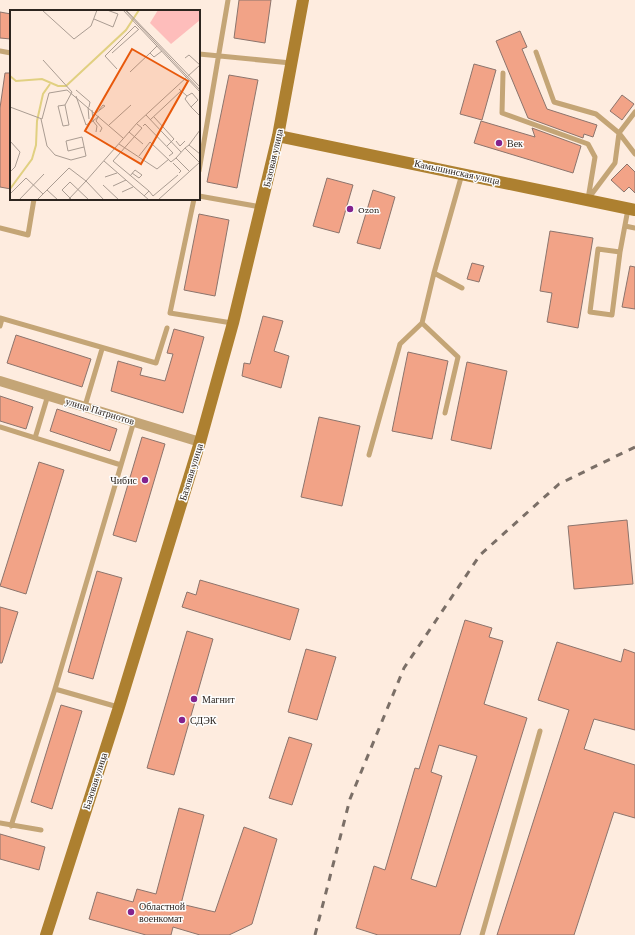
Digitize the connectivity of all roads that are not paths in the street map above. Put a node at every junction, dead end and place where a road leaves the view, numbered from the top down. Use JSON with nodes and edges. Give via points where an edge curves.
{"nodes":[{"id":1,"x":228,"y":0,"type":"edge"},
{"id":2,"x":303,"y":0,"type":"edge"},
{"id":3,"x":0,"y":51,"type":"edge"},
{"id":4,"x":536,"y":52,"type":"dead end"},
{"id":5,"x":10,"y":53,"type":"edge"},
{"id":6,"x":200,"y":54,"type":"edge"},
{"id":7,"x":220,"y":56,"type":"junction"},
{"id":8,"x":292,"y":63,"type":"junction"},
{"id":9,"x":503,"y":73,"type":"dead end"},
{"id":10,"x":635,"y":112,"type":"edge"},
{"id":11,"x":619,"y":133,"type":"junction"},
{"id":12,"x":278,"y":136,"type":"junction"},
{"id":13,"x":635,"y":154,"type":"edge"},
{"id":14,"x":200,"y":166,"type":"edge"},
{"id":15,"x":462,"y":173,"type":"junction"},
{"id":16,"x":200,"y":196,"type":"edge"},
{"id":17,"x":34,"y":200,"type":"edge"},
{"id":18,"x":194,"y":200,"type":"edge"},
{"id":19,"x":588,"y":200,"type":"junction"},
{"id":20,"x":262,"y":207,"type":"junction"},
{"id":21,"x":632,"y":209,"type":"edge"},
{"id":22,"x":625,"y":226,"type":"junction"},
{"id":23,"x":0,"y":228,"type":"edge"},
{"id":24,"x":635,"y":228,"type":"edge"},
{"id":25,"x":620,"y":252,"type":"junction"},
{"id":26,"x":434,"y":273,"type":"junction"},
{"id":27,"x":462,"y":288,"type":"dead end"},
{"id":28,"x":1,"y":319,"type":"edge"},
{"id":29,"x":233,"y":323,"type":"junction"},
{"id":30,"x":422,"y":323,"type":"junction"},
{"id":31,"x":0,"y":326,"type":"edge"},
{"id":32,"x":167,"y":328,"type":"dead end"},
{"id":33,"x":102,"y":349,"type":"junction"},
{"id":34,"x":0,"y":381,"type":"edge"},
{"id":35,"x":48,"y":395,"type":"junction"},
{"id":36,"x":85,"y":406,"type":"junction"},
{"id":37,"x":445,"y":413,"type":"dead end"},
{"id":38,"x":134,"y":421,"type":"junction"},
{"id":39,"x":0,"y":427,"type":"edge"},
{"id":40,"x":35,"y":438,"type":"junction"},
{"id":41,"x":200,"y":442,"type":"junction"},
{"id":42,"x":369,"y":455,"type":"dead end"},
{"id":43,"x":121,"y":465,"type":"junction"},
{"id":44,"x":55,"y":689,"type":"junction"},
{"id":45,"x":119,"y":707,"type":"junction"},
{"id":46,"x":540,"y":731,"type":"dead end"},
{"id":47,"x":0,"y":823,"type":"edge"},
{"id":48,"x":11,"y":826,"type":"junction"},
{"id":49,"x":42,"y":830,"type":"dead end"},
{"id":50,"x":46,"y":935,"type":"edge"},
{"id":51,"x":482,"y":935,"type":"edge"}],
"edges":[{"from":1,"to":7,"type":"lane"},
{"from":2,"to":8,"type":"main road","name":"Базовая улица"},
{"from":3,"to":5,"type":"lane"},
{"from":4,"to":11,"type":"lane","via":[[554,102],[596,114]]},
{"from":6,"to":7,"type":"lane"},
{"from":7,"to":8,"type":"lane"},
{"from":7,"to":14,"type":"lane"},
{"from":8,"to":12,"type":"main road","name":"Базовая улица"},
{"from":9,"to":19,"type":"lane","via":[[502,113],[588,144],[595,157]]},
{"from":10,"to":11,"type":"lane"},
{"from":11,"to":13,"type":"lane"},
{"from":11,"to":19,"type":"lane","via":[[615,163]]},
{"from":12,"to":15,"type":"main road","name":"Камышинская улица"},
{"from":12,"to":20,"type":"main road","name":"Базовая улица"},
{"from":15,"to":19,"type":"main road","name":"Камышинская улица"},
{"from":15,"to":26,"type":"lane"},
{"from":16,"to":20,"type":"lane"},
{"from":17,"to":23,"type":"lane","via":[[28,235]]},
{"from":18,"to":29,"type":"lane","via":[[170,313]]},
{"from":19,"to":21,"type":"main road","name":"Камышинская улица"},
{"from":20,"to":29,"type":"main road","name":"Базовая улица"},
{"from":21,"to":22,"type":"lane"},
{"from":22,"to":24,"type":"lane"},
{"from":22,"to":25,"type":"lane"},
{"from":25,"to":25,"type":"lane","via":[[598,249],[590,312],[612,315]]},
{"from":26,"to":27,"type":"lane"},
{"from":26,"to":30,"type":"lane"},
{"from":28,"to":31,"type":"lane"},
{"from":28,"to":33,"type":"lane"},
{"from":29,"to":41,"type":"main road","name":"Базовая улица"},
{"from":30,"to":37,"type":"lane","via":[[458,357]]},
{"from":30,"to":42,"type":"lane","via":[[400,344]]},
{"from":32,"to":33,"type":"lane","via":[[156,363]]},
{"from":33,"to":36,"type":"lane"},
{"from":34,"to":35,"type":"street","name":"улица Патриотов"},
{"from":35,"to":36,"type":"street","name":"улица Патриотов"},
{"from":35,"to":40,"type":"lane"},
{"from":36,"to":38,"type":"street","name":"улица Патриотов"},
{"from":38,"to":41,"type":"street","name":"улица Патриотов"},
{"from":38,"to":43,"type":"lane"},
{"from":39,"to":40,"type":"lane"},
{"from":40,"to":43,"type":"lane"},
{"from":41,"to":45,"type":"main road","name":"Базовая улица"},
{"from":43,"to":44,"type":"lane"},
{"from":44,"to":45,"type":"lane"},
{"from":44,"to":48,"type":"lane"},
{"from":45,"to":50,"type":"main road","name":"Базовая улица"},
{"from":46,"to":51,"type":"lane"},
{"from":47,"to":48,"type":"lane"},
{"from":48,"to":49,"type":"lane"}]}
